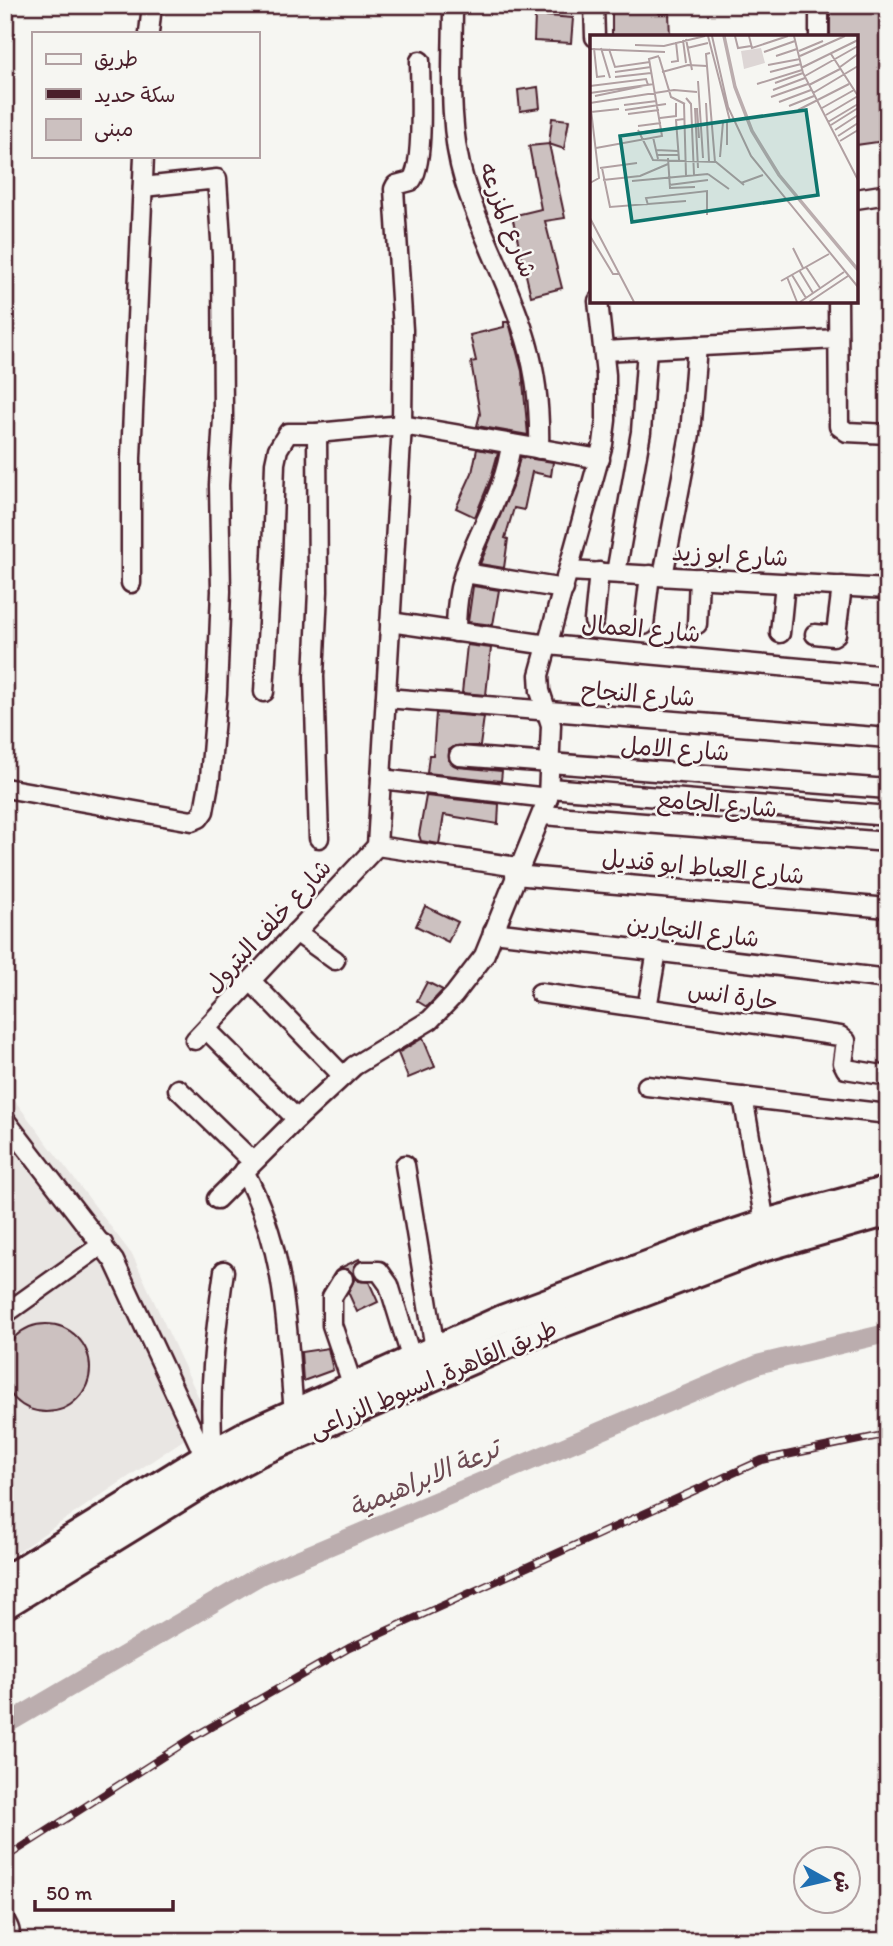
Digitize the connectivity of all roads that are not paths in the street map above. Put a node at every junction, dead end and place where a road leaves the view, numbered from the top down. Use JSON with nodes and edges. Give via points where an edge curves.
{"nodes":[{"id":1,"x":152,"y":5,"type":"edge"},
{"id":2,"x":453,"y":5,"type":"edge"},
{"id":3,"x":594,"y":5,"type":"edge"},
{"id":4,"x":819,"y":5,"type":"edge"},
{"id":5,"x":149,"y":32,"type":"edge"},
{"id":6,"x":594,"y":35,"type":"edge"},
{"id":7,"x":819,"y":35,"type":"edge"},
{"id":8,"x":420,"y":61,"type":"dead end"},
{"id":9,"x":144,"y":158,"type":"edge"},
{"id":10,"x":143,"y":187,"type":"junction"},
{"id":11,"x":888,"y":194,"type":"edge"},
{"id":12,"x":858,"y":199,"type":"edge"},
{"id":13,"x":598,"y":303,"type":"edge"},
{"id":14,"x":838,"y":303,"type":"edge"},
{"id":15,"x":838,"y":339,"type":"junction"},
{"id":16,"x":697,"y":346,"type":"junction"},
{"id":17,"x":647,"y":349,"type":"junction"},
{"id":18,"x":604,"y":351,"type":"junction"},
{"id":19,"x":402,"y":425,"type":"junction"},
{"id":20,"x":317,"y":433,"type":"junction"},
{"id":21,"x":888,"y":434,"type":"edge"},
{"id":22,"x":511,"y":444,"type":"junction"},
{"id":23,"x":539,"y":449,"type":"junction"},
{"id":24,"x":600,"y":459,"type":"junction"},
{"id":25,"x":569,"y":571,"type":"junction"},
{"id":26,"x":465,"y":573,"type":"junction"},
{"id":27,"x":607,"y":573,"type":"junction"},
{"id":28,"x":656,"y":576,"type":"junction"},
{"id":29,"x":699,"y":578,"type":"junction"},
{"id":30,"x":131,"y":583,"type":"dead end"},
{"id":31,"x":785,"y":583,"type":"junction"},
{"id":32,"x":842,"y":586,"type":"junction"},
{"id":33,"x":564,"y":589,"type":"junction"},
{"id":34,"x":888,"y":589,"type":"edge"},
{"id":35,"x":594,"y":621,"type":"dead end"},
{"id":36,"x":390,"y":622,"type":"junction"},
{"id":37,"x":697,"y":624,"type":"dead end"},
{"id":38,"x":644,"y":625,"type":"dead end"},
{"id":39,"x":456,"y":632,"type":"junction"},
{"id":40,"x":780,"y":633,"type":"dead end"},
{"id":41,"x":815,"y":634,"type":"dead end"},
{"id":42,"x":548,"y":645,"type":"junction"},
{"id":43,"x":888,"y":676,"type":"edge"},
{"id":44,"x":264,"y":692,"type":"dead end"},
{"id":45,"x":386,"y":698,"type":"junction"},
{"id":46,"x":548,"y":712,"type":"junction"},
{"id":47,"x":888,"y":738,"type":"edge"},
{"id":48,"x":459,"y":756,"type":"dead end"},
{"id":49,"x":551,"y":764,"type":"junction"},
{"id":50,"x":381,"y":779,"type":"junction"},
{"id":51,"x":5,"y":788,"type":"edge"},
{"id":52,"x":888,"y":789,"type":"edge"},
{"id":53,"x":547,"y":800,"type":"junction"},
{"id":54,"x":888,"y":816,"type":"edge"},
{"id":55,"x":318,"y":838,"type":"dead end"},
{"id":56,"x":888,"y":842,"type":"edge"},
{"id":57,"x":377,"y":846,"type":"junction"},
{"id":58,"x":517,"y":871,"type":"junction"},
{"id":59,"x":888,"y":908,"type":"edge"},
{"id":60,"x":296,"y":932,"type":"junction"},
{"id":61,"x":493,"y":932,"type":"junction"},
{"id":62,"x":657,"y":951,"type":"junction"},
{"id":63,"x":335,"y":960,"type":"dead end"},
{"id":64,"x":888,"y":979,"type":"edge"},
{"id":65,"x":251,"y":981,"type":"junction"},
{"id":66,"x":540,"y":993,"type":"dead end"},
{"id":67,"x":647,"y":1008,"type":"junction"},
{"id":68,"x":343,"y":1076,"type":"junction"},
{"id":69,"x":888,"y":1076,"type":"edge"},
{"id":70,"x":647,"y":1086,"type":"dead end"},
{"id":71,"x":178,"y":1089,"type":"dead end"},
{"id":72,"x":743,"y":1097,"type":"junction"},
{"id":73,"x":888,"y":1114,"type":"edge"},
{"id":74,"x":297,"y":1119,"type":"junction"},
{"id":75,"x":5,"y":1120,"type":"edge"},
{"id":76,"x":405,"y":1165,"type":"dead end"},
{"id":77,"x":249,"y":1166,"type":"junction"},
{"id":78,"x":888,"y":1189,"type":"edge"},
{"id":79,"x":217,"y":1199,"type":"dead end"},
{"id":80,"x":888,"y":1212,"type":"edge"},
{"id":81,"x":765,"y":1223,"type":"junction"},
{"id":82,"x":103,"y":1244,"type":"junction"},
{"id":83,"x":225,"y":1271,"type":"dead end"},
{"id":84,"x":364,"y":1271,"type":"dead end"},
{"id":85,"x":343,"y":1279,"type":"dead end"},
{"id":86,"x":5,"y":1314,"type":"edge"},
{"id":87,"x":424,"y":1354,"type":"junction"},
{"id":88,"x":356,"y":1397,"type":"junction"},
{"id":89,"x":294,"y":1412,"type":"junction"},
{"id":90,"x":209,"y":1455,"type":"junction"},
{"id":91,"x":5,"y":1580,"type":"edge"},
{"id":92,"x":5,"y":1605,"type":"edge"},
{"id":93,"x":5,"y":1921,"type":"edge"},
{"id":94,"x":5,"y":1940,"type":"edge"}],
"edges":[{"from":1,"to":5,"type":"street"},
{"from":2,"to":23,"type":"street","name":"شارع المزرعه","via":[[455,140],[471,199],[527,344],[538,400]]},
{"from":3,"to":6,"type":"street"},
{"from":4,"to":7,"type":"street"},
{"from":8,"to":19,"type":"street","via":[[417,172],[411,181],[396,185],[394,196],[403,330]]},
{"from":9,"to":10,"type":"street"},
{"from":10,"to":30,"type":"street","via":[[131,458]]},
{"from":10,"to":51,"type":"street","via":[[217,179],[222,255],[220,591],[217,693],[204,811],[192,821]]},
{"from":11,"to":12,"type":"street"},
{"from":13,"to":18,"type":"street"},
{"from":14,"to":15,"type":"street"},
{"from":15,"to":16,"type":"street"},
{"from":15,"to":21,"type":"street","via":[[839,426],[847,432]]},
{"from":16,"to":17,"type":"street"},
{"from":16,"to":28,"type":"street","via":[[690,434]]},
{"from":17,"to":18,"type":"street"},
{"from":17,"to":27,"type":"street","via":[[641,432]]},
{"from":18,"to":24,"type":"street","via":[[607,397]]},
{"from":19,"to":20,"type":"street"},
{"from":19,"to":22,"type":"street"},
{"from":19,"to":36,"type":"street"},
{"from":20,"to":44,"type":"street","via":[[288,433],[275,463]]},
{"from":20,"to":55,"type":"street","via":[[314,676]]},
{"from":22,"to":23,"type":"street"},
{"from":22,"to":26,"type":"street","via":[[503,485]]},
{"from":23,"to":24,"type":"street"},
{"from":24,"to":25,"type":"street"},
{"from":25,"to":27,"type":"street","name":"شارع ابو زيد"},
{"from":25,"to":33,"type":"street"},
{"from":26,"to":33,"type":"street"},
{"from":26,"to":39,"type":"street","via":[[457,602]]},
{"from":27,"to":28,"type":"street","name":"شارع ابو زيد"},
{"from":27,"to":35,"type":"street"},
{"from":28,"to":29,"type":"street","name":"شارع ابو زيد"},
{"from":28,"to":38,"type":"street"},
{"from":29,"to":31,"type":"street","name":"شارع ابو زيد"},
{"from":29,"to":37,"type":"street"},
{"from":31,"to":32,"type":"street","name":"شارع ابو زيد"},
{"from":31,"to":40,"type":"street"},
{"from":32,"to":34,"type":"street","name":"شارع ابو زيد"},
{"from":32,"to":41,"type":"street","via":[[836,634]]},
{"from":33,"to":42,"type":"street"},
{"from":36,"to":39,"type":"street","name":"شارع العمال"},
{"from":36,"to":45,"type":"street"},
{"from":39,"to":42,"type":"street","name":"شارع العمال"},
{"from":42,"to":43,"type":"street","name":"شارع العمال"},
{"from":42,"to":46,"type":"street","via":[[539,683]]},
{"from":45,"to":46,"type":"street","name":"شارع النجاح"},
{"from":45,"to":50,"type":"street"},
{"from":46,"to":47,"type":"street","name":"شارع النجاح"},
{"from":46,"to":49,"type":"street"},
{"from":48,"to":49,"type":"street","name":"شارع الامل"},
{"from":49,"to":52,"type":"street","name":"شارع الامل"},
{"from":49,"to":53,"type":"street"},
{"from":50,"to":53,"type":"street"},
{"from":50,"to":57,"type":"street"},
{"from":53,"to":54,"type":"street"},
{"from":53,"to":56,"type":"street","name":"شارع الجامع"},
{"from":53,"to":58,"type":"street"},
{"from":57,"to":58,"type":"street","name":"شارع العياط ابو قنديل"},
{"from":57,"to":60,"type":"street","name":"شارع خلف البترول"},
{"from":58,"to":59,"type":"street","name":"شارع العياط ابو قنديل"},
{"from":58,"to":61,"type":"street"},
{"from":60,"to":63,"type":"street"},
{"from":60,"to":65,"type":"street","name":"شارع خلف البترول"},
{"from":61,"to":62,"type":"street","name":"شارع النجارين"},
{"from":61,"to":68,"type":"street","via":[[477,967],[442,1008]]},
{"from":62,"to":64,"type":"street","name":"شارع النجارين"},
{"from":62,"to":67,"type":"street"},
{"from":65,"to":68,"type":"street"},
{"from":65,"to":74,"type":"street","name":"شارع خلف البترول","via":[[201,1035]]},
{"from":66,"to":67,"type":"street","name":"حارة انس"},
{"from":67,"to":69,"type":"street","name":"حارة انس","via":[[843,1037],[846,1069]]},
{"from":68,"to":74,"type":"street"},
{"from":70,"to":72,"type":"street"},
{"from":71,"to":77,"type":"street"},
{"from":72,"to":73,"type":"street"},
{"from":72,"to":81,"type":"street"},
{"from":74,"to":77,"type":"street"},
{"from":75,"to":82,"type":"street"},
{"from":76,"to":87,"type":"street"},
{"from":77,"to":79,"type":"street"},
{"from":77,"to":89,"type":"street","via":[[280,1266]]},
{"from":78,"to":81,"type":"highway","name":"طريق القاهرة, اسيوط الزراعى"},
{"from":80,"to":88,"type":"highway","name":"طريق القاهرة, اسيوط الزراعى","via":[[762,1248]]},
{"from":81,"to":87,"type":"highway","name":"طريق القاهرة, اسيوط الزراعى","via":[[502,1319]]},
{"from":82,"to":86,"type":"street"},
{"from":82,"to":90,"type":"street"},
{"from":83,"to":90,"type":"street","via":[[211,1379]]},
{"from":84,"to":87,"type":"street","via":[[379,1271]]},
{"from":85,"to":88,"type":"street","via":[[332,1297],[332,1325]]},
{"from":87,"to":88,"type":"highway","name":"طريق القاهرة, اسيوط الزراعى"},
{"from":88,"to":89,"type":"highway","name":"طريق القاهرة, اسيوط الزراعى"},
{"from":88,"to":92,"type":"highway","name":"طريق القاهرة, اسيوط الزراعى","via":[[208,1480]]},
{"from":89,"to":90,"type":"highway","name":"طريق القاهرة, اسيوط الزراعى"},
{"from":90,"to":91,"type":"highway","name":"طريق القاهرة, اسيوط الزراعى"},
{"from":93,"to":94,"type":"street","via":[[10,1929]]}]}
